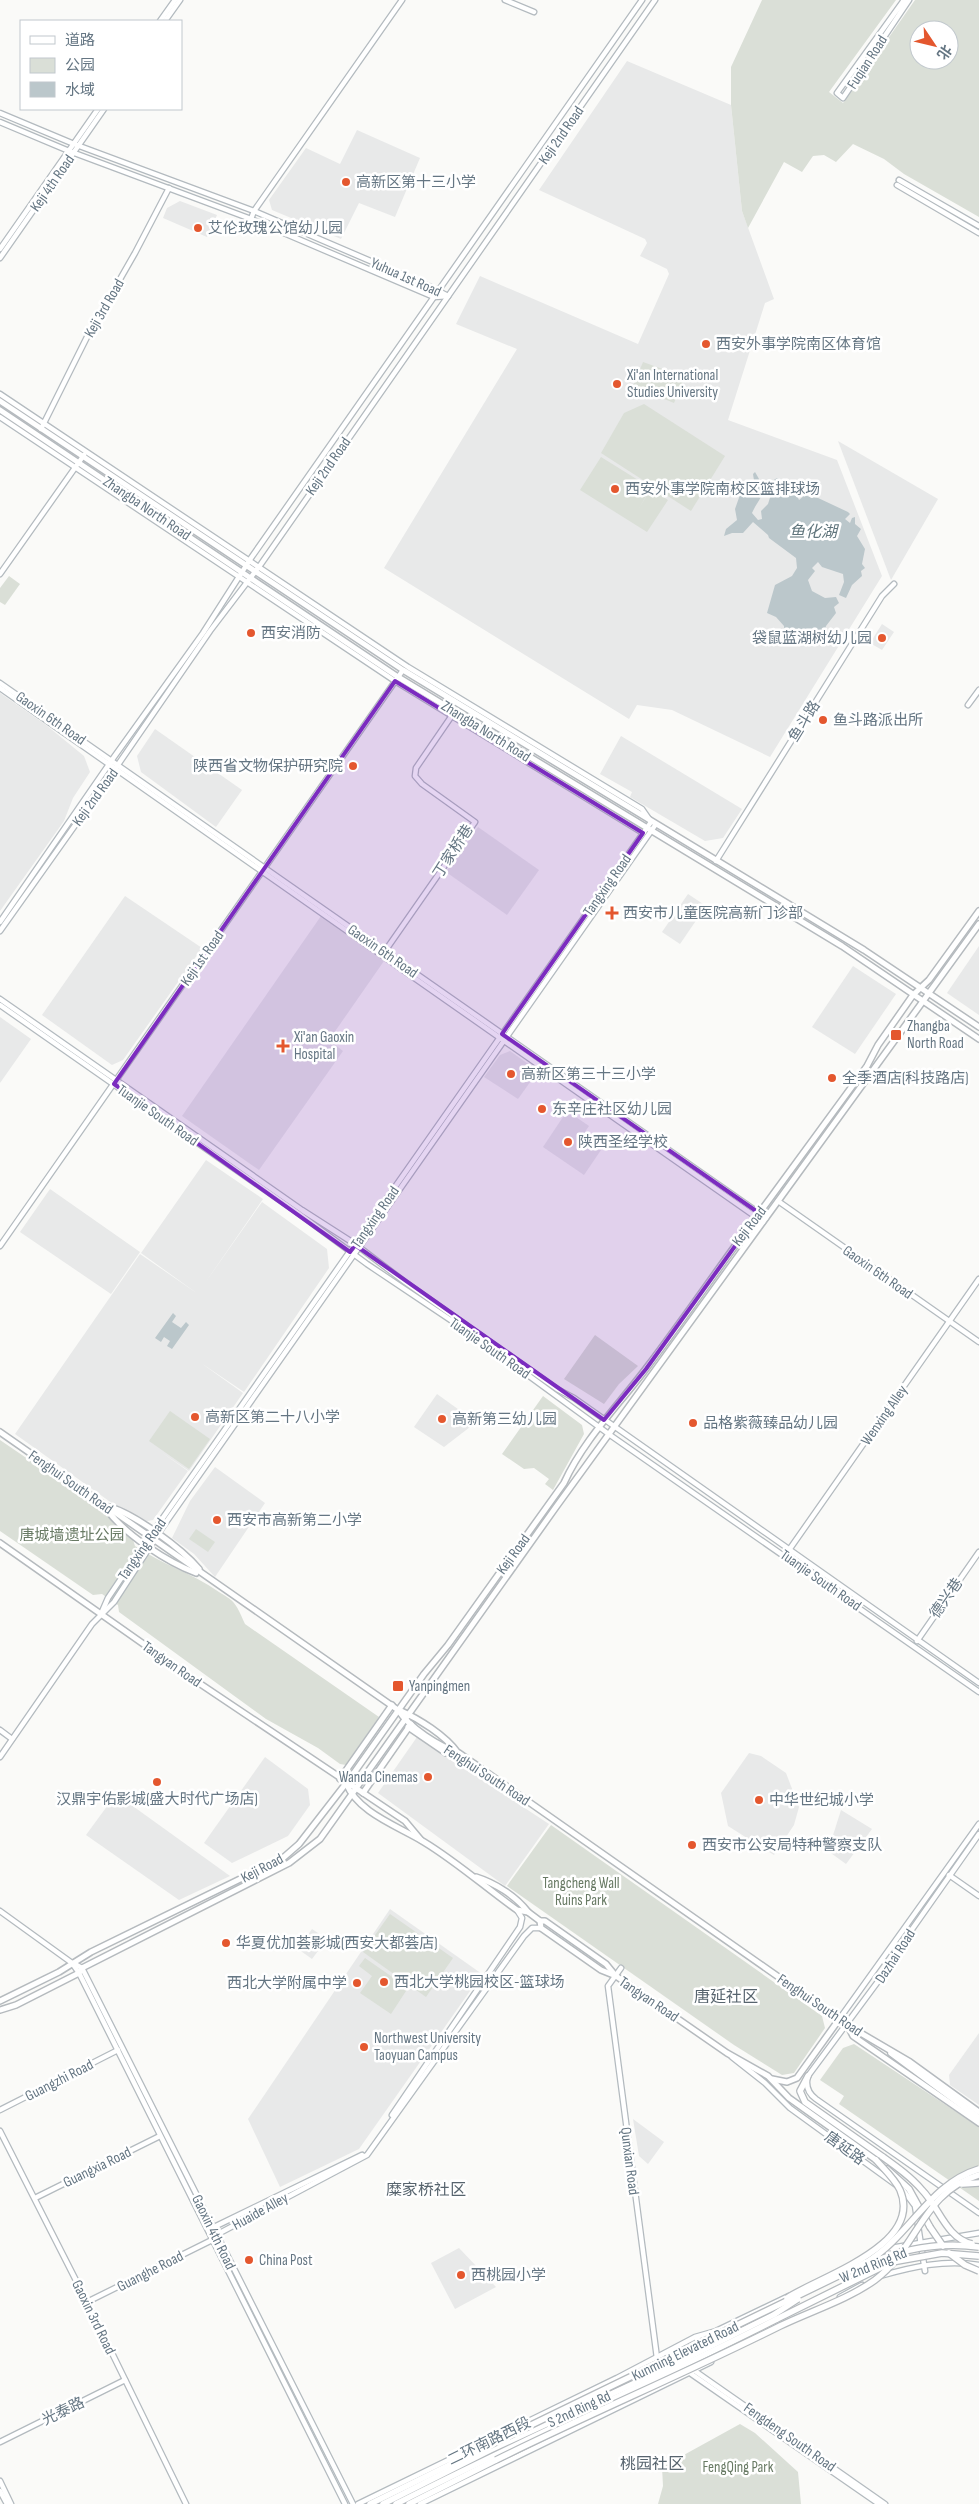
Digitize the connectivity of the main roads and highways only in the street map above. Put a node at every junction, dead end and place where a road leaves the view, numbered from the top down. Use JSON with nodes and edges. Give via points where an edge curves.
{"nodes":[{"id":1,"x":175,"y":0,"type":"edge"},
{"id":2,"x":180,"y":0,"type":"edge"},
{"id":3,"x":402,"y":0,"type":"edge"},
{"id":4,"x":505,"y":0,"type":"edge"},
{"id":5,"x":642,"y":0,"type":"edge"},
{"id":6,"x":655,"y":0,"type":"edge"},
{"id":7,"x":904,"y":0,"type":"edge"},
{"id":8,"x":909,"y":0,"type":"edge"},
{"id":9,"x":534,"y":12,"type":"dead end"},
{"id":10,"x":161,"y":20,"type":"edge"},
{"id":11,"x":166,"y":20,"type":"edge"},
{"id":12,"x":97,"y":110,"type":"edge"},
{"id":13,"x":103,"y":110,"type":"edge"},
{"id":14,"x":0,"y":113,"type":"edge"},
{"id":15,"x":0,"y":122,"type":"edge"},
{"id":16,"x":76,"y":145,"type":"junction"},
{"id":17,"x":71,"y":152,"type":"junction"},
{"id":18,"x":169,"y":188,"type":"junction"},
{"id":19,"x":254,"y":211,"type":"junction"},
{"id":20,"x":251,"y":219,"type":"junction"},
{"id":21,"x":979,"y":226,"type":"edge"},
{"id":22,"x":979,"y":233,"type":"edge"},
{"id":23,"x":0,"y":250,"type":"edge"},
{"id":24,"x":0,"y":258,"type":"edge"},
{"id":25,"x":439,"y":290,"type":"junction"},
{"id":26,"x":448,"y":296,"type":"junction"},
{"id":27,"x":434,"y":297,"type":"junction"},
{"id":28,"x":0,"y":394,"type":"edge"},
{"id":29,"x":0,"y":401,"type":"edge"},
{"id":30,"x":0,"y":410,"type":"edge"},
{"id":31,"x":0,"y":417,"type":"edge"},
{"id":32,"x":43,"y":426,"type":"junction"},
{"id":33,"x":84,"y":454,"type":"junction"},
{"id":34,"x":77,"y":465,"type":"junction"},
{"id":35,"x":247,"y":563,"type":"junction"},
{"id":36,"x":257,"y":569,"type":"junction"},
{"id":37,"x":243,"y":572,"type":"junction"},
{"id":38,"x":0,"y":574,"type":"edge"},
{"id":39,"x":240,"y":578,"type":"junction"},
{"id":40,"x":248,"y":579,"type":"junction"},
{"id":41,"x":894,"y":584,"type":"dead end"},
{"id":42,"x":403,"y":670,"type":"junction"},
{"id":43,"x":397,"y":679,"type":"junction"},
{"id":44,"x":0,"y":683,"type":"edge"},
{"id":45,"x":0,"y":688,"type":"edge"},
{"id":46,"x":979,"y":690,"type":"edge"},
{"id":47,"x":968,"y":705,"type":"dead end"},
{"id":48,"x":453,"y":714,"type":"junction"},
{"id":49,"x":110,"y":762,"type":"junction"},
{"id":50,"x":117,"y":767,"type":"junction"},
{"id":51,"x":653,"y":823,"type":"junction"},
{"id":52,"x":647,"y":831,"type":"junction"},
{"id":53,"x":716,"y":861,"type":"junction"},
{"id":54,"x":263,"y":869,"type":"junction"},
{"id":55,"x":979,"y":911,"type":"edge"},
{"id":56,"x":0,"y":922,"type":"edge"},
{"id":57,"x":979,"y":924,"type":"edge"},
{"id":58,"x":0,"y":931,"type":"edge"},
{"id":59,"x":383,"y":953,"type":"junction"},
{"id":60,"x":922,"y":988,"type":"junction"},
{"id":61,"x":928,"y":993,"type":"junction"},
{"id":62,"x":913,"y":995,"type":"junction"},
{"id":63,"x":0,"y":999,"type":"edge"},
{"id":64,"x":922,"y":1001,"type":"junction"},
{"id":65,"x":0,"y":1005,"type":"edge"},
{"id":66,"x":979,"y":1027,"type":"edge"},
{"id":67,"x":502,"y":1037,"type":"junction"},
{"id":68,"x":979,"y":1039,"type":"edge"},
{"id":69,"x":115,"y":1082,"type":"junction"},
{"id":70,"x":778,"y":1201,"type":"junction"},
{"id":71,"x":757,"y":1215,"type":"junction"},
{"id":72,"x":764,"y":1220,"type":"junction"},
{"id":73,"x":0,"y":1246,"type":"edge"},
{"id":74,"x":357,"y":1246,"type":"junction"},
{"id":75,"x":352,"y":1253,"type":"junction"},
{"id":76,"x":979,"y":1279,"type":"edge"},
{"id":77,"x":950,"y":1322,"type":"junction"},
{"id":78,"x":979,"y":1342,"type":"edge"},
{"id":79,"x":604,"y":1420,"type":"junction"},
{"id":80,"x":598,"y":1427,"type":"junction"},
{"id":81,"x":615,"y":1428,"type":"junction"},
{"id":82,"x":0,"y":1432,"type":"edge"},
{"id":83,"x":610,"y":1435,"type":"junction"},
{"id":84,"x":105,"y":1506,"type":"junction"},
{"id":85,"x":154,"y":1536,"type":"junction"},
{"id":86,"x":0,"y":1544,"type":"edge"},
{"id":87,"x":148,"y":1545,"type":"junction"},
{"id":88,"x":789,"y":1550,"type":"junction"},
{"id":89,"x":979,"y":1552,"type":"edge"},
{"id":90,"x":204,"y":1575,"type":"junction"},
{"id":91,"x":101,"y":1614,"type":"junction"},
{"id":92,"x":917,"y":1640,"type":"junction"},
{"id":93,"x":914,"y":1645,"type":"junction"},
{"id":94,"x":979,"y":1683,"type":"edge"},
{"id":95,"x":979,"y":1692,"type":"edge"},
{"id":96,"x":392,"y":1706,"type":"junction"},
{"id":97,"x":398,"y":1710,"type":"junction"},
{"id":98,"x":409,"y":1714,"type":"junction"},
{"id":99,"x":404,"y":1720,"type":"junction"},
{"id":100,"x":410,"y":1726,"type":"junction"},
{"id":101,"x":0,"y":1730,"type":"edge"},
{"id":102,"x":12,"y":1739,"type":"junction"},
{"id":103,"x":459,"y":1753,"type":"junction"},
{"id":104,"x":0,"y":1757,"type":"edge"},
{"id":105,"x":340,"y":1779,"type":"junction"},
{"id":106,"x":346,"y":1783,"type":"junction"},
{"id":107,"x":357,"y":1788,"type":"junction"},
{"id":108,"x":364,"y":1793,"type":"junction"},
{"id":109,"x":351,"y":1796,"type":"junction"},
{"id":110,"x":979,"y":1824,"type":"edge"},
{"id":111,"x":979,"y":1834,"type":"edge"},
{"id":112,"x":423,"y":1842,"type":"junction"},
{"id":113,"x":945,"y":1872,"type":"junction"},
{"id":114,"x":473,"y":1876,"type":"junction"},
{"id":115,"x":950,"y":1876,"type":"junction"},
{"id":116,"x":979,"y":1896,"type":"edge"},
{"id":117,"x":517,"y":1910,"type":"junction"},
{"id":118,"x":0,"y":1911,"type":"edge"},
{"id":119,"x":528,"y":1912,"type":"junction"},
{"id":120,"x":540,"y":1921,"type":"junction"},
{"id":121,"x":541,"y":1928,"type":"junction"},
{"id":122,"x":72,"y":1963,"type":"junction"},
{"id":123,"x":621,"y":1968,"type":"dead end"},
{"id":124,"x":80,"y":1970,"type":"junction"},
{"id":125,"x":616,"y":1976,"type":"junction"},
{"id":126,"x":0,"y":2001,"type":"edge"},
{"id":127,"x":0,"y":2010,"type":"edge"},
{"id":128,"x":840,"y":2018,"type":"junction"},
{"id":129,"x":847,"y":2025,"type":"junction"},
{"id":130,"x":118,"y":2050,"type":"junction"},
{"id":131,"x":727,"y":2053,"type":"junction"},
{"id":132,"x":891,"y":2053,"type":"junction"},
{"id":133,"x":768,"y":2076,"type":"junction"},
{"id":134,"x":808,"y":2076,"type":"junction"},
{"id":135,"x":0,"y":2110,"type":"edge"},
{"id":136,"x":979,"y":2112,"type":"edge"},
{"id":137,"x":979,"y":2118,"type":"edge"},
{"id":138,"x":979,"y":2123,"type":"edge"},
{"id":139,"x":0,"y":2131,"type":"edge"},
{"id":140,"x":160,"y":2136,"type":"junction"},
{"id":141,"x":2,"y":2140,"type":"edge"},
{"id":142,"x":876,"y":2160,"type":"junction"},
{"id":143,"x":979,"y":2169,"type":"edge"},
{"id":144,"x":979,"y":2175,"type":"edge"},
{"id":145,"x":979,"y":2183,"type":"edge"},
{"id":146,"x":943,"y":2195,"type":"junction"},
{"id":147,"x":35,"y":2198,"type":"junction"},
{"id":148,"x":979,"y":2213,"type":"edge"},
{"id":149,"x":212,"y":2228,"type":"junction"},
{"id":150,"x":979,"y":2234,"type":"edge"},
{"id":151,"x":216,"y":2235,"type":"junction"},
{"id":152,"x":212,"y":2240,"type":"junction"},
{"id":153,"x":921,"y":2242,"type":"junction"},
{"id":154,"x":979,"y":2246,"type":"edge"},
{"id":155,"x":979,"y":2256,"type":"edge"},
{"id":156,"x":979,"y":2265,"type":"edge"},
{"id":157,"x":924,"y":2268,"type":"junction"},
{"id":158,"x":979,"y":2271,"type":"edge"},
{"id":159,"x":87,"y":2302,"type":"junction"},
{"id":160,"x":762,"y":2314,"type":"junction"},
{"id":161,"x":776,"y":2316,"type":"junction"},
{"id":162,"x":657,"y":2358,"type":"junction"},
{"id":163,"x":693,"y":2372,"type":"junction"},
{"id":164,"x":125,"y":2380,"type":"junction"},
{"id":165,"x":0,"y":2442,"type":"edge"},
{"id":166,"x":0,"y":2481,"type":"edge"},
{"id":167,"x":0,"y":2490,"type":"edge"},
{"id":168,"x":7,"y":2504,"type":"edge"},
{"id":169,"x":11,"y":2504,"type":"edge"},
{"id":170,"x":186,"y":2504,"type":"edge"},
{"id":171,"x":345,"y":2504,"type":"edge"},
{"id":172,"x":352,"y":2504,"type":"edge"},
{"id":173,"x":358,"y":2504,"type":"edge"},
{"id":174,"x":370,"y":2504,"type":"edge"},
{"id":175,"x":383,"y":2504,"type":"edge"},
{"id":176,"x":396,"y":2504,"type":"edge"},
{"id":177,"x":409,"y":2504,"type":"edge"},
{"id":178,"x":420,"y":2504,"type":"edge"},
{"id":179,"x":878,"y":2504,"type":"edge"},
{"id":180,"x":885,"y":2504,"type":"edge"}],
"edges":[{"from":1,"to":10,"type":"main road"},
{"from":2,"to":11,"type":"main road"},
{"from":3,"to":19,"type":"main road"},
{"from":4,"to":9,"type":"main road"},
{"from":5,"to":25,"type":"main road","name":"Keji 2nd Road"},
{"from":6,"to":26,"type":"main road","name":"Keji 2nd Road"},
{"from":7,"to":8,"type":"main road","name":"Fuqian Road","via":[[837,93],[844,98]]},
{"from":12,"to":16,"type":"main road","name":"Keji 4th Road"},
{"from":13,"to":16,"type":"main road","name":"Keji 4th Road"},
{"from":14,"to":16,"type":"main road","name":"Yuhua 1st Road"},
{"from":15,"to":17,"type":"main road","name":"Yuhua 1st Road"},
{"from":16,"to":17,"type":"main road","name":"Keji 4th Road"},
{"from":16,"to":19,"type":"main road","name":"Yuhua 1st Road"},
{"from":17,"to":18,"type":"main road","name":"Yuhua 1st Road"},
{"from":17,"to":23,"type":"main road","name":"Keji 4th Road"},
{"from":17,"to":24,"type":"main road","name":"Keji 4th Road"},
{"from":18,"to":20,"type":"main road","name":"Yuhua 1st Road"},
{"from":18,"to":32,"type":"main road","name":"Keji 3rd Road","via":[[87,337]]},
{"from":19,"to":20,"type":"main road"},
{"from":19,"to":25,"type":"main road","name":"Yuhua 1st Road"},
{"from":20,"to":27,"type":"main road","name":"Yuhua 1st Road"},
{"from":21,"to":22,"type":"main road","via":[[898,182]]},
{"from":25,"to":26,"type":"main road","name":"Yuhua 1st Road"},
{"from":25,"to":27,"type":"main road","name":"Keji 2nd Road"},
{"from":26,"to":27,"type":"main road","name":"Yuhua 1st Road"},
{"from":26,"to":36,"type":"main road","name":"Keji 2nd Road"},
{"from":27,"to":35,"type":"main road","name":"Keji 2nd Road"},
{"from":28,"to":32,"type":"main road"},
{"from":29,"to":32,"type":"main road","name":"Zhangba North Road"},
{"from":30,"to":34,"type":"main road","name":"Zhangba North Road"},
{"from":31,"to":34,"type":"main road"},
{"from":32,"to":33,"type":"main road","name":"Zhangba North Road"},
{"from":33,"to":34,"type":"main road"},
{"from":33,"to":35,"type":"main road","name":"Zhangba North Road"},
{"from":34,"to":37,"type":"main road","name":"Zhangba North Road"},
{"from":34,"to":38,"type":"main road"},
{"from":34,"to":39,"type":"main road"},
{"from":35,"to":36,"type":"main road","name":"Zhangba North Road"},
{"from":35,"to":37,"type":"main road","name":"Keji 2nd Road"},
{"from":36,"to":40,"type":"main road","name":"Keji 2nd Road"},
{"from":36,"to":42,"type":"main road","name":"Zhangba North Road"},
{"from":36,"to":51,"type":"main road","via":[[408,667],[642,809]]},
{"from":37,"to":39,"type":"main road","name":"Keji 2nd Road"},
{"from":37,"to":40,"type":"main road","name":"Zhangba North Road"},
{"from":39,"to":40,"type":"main road"},
{"from":39,"to":49,"type":"main road","name":"Keji 2nd Road"},
{"from":40,"to":43,"type":"main road","name":"Zhangba North Road"},
{"from":40,"to":50,"type":"main road","name":"Keji 2nd Road"},
{"from":41,"to":53,"type":"main road","name":"鱼斗路","via":[[882,596]]},
{"from":42,"to":43,"type":"main road","name":"Keji 1st Road"},
{"from":42,"to":51,"type":"main road","name":"Zhangba North Road"},
{"from":43,"to":48,"type":"main road","name":"Zhangba North Road"},
{"from":43,"to":54,"type":"main road","name":"Keji 1st Road"},
{"from":44,"to":49,"type":"main road","name":"Gaoxin 6th Road"},
{"from":45,"to":49,"type":"main road","name":"Gaoxin 6th Road"},
{"from":46,"to":47,"type":"main road"},
{"from":48,"to":52,"type":"main road","name":"Zhangba North Road"},
{"from":48,"to":59,"type":"main road","name":"丁家桥巷","via":[[416,768],[415,776],[475,822]]},
{"from":49,"to":50,"type":"main road","name":"Gaoxin 6th Road"},
{"from":49,"to":56,"type":"main road","name":"Keji 2nd Road"},
{"from":50,"to":54,"type":"main road","name":"Gaoxin 6th Road"},
{"from":50,"to":58,"type":"main road","name":"Keji 2nd Road"},
{"from":51,"to":52,"type":"main road","name":"Tangxing Road"},
{"from":51,"to":53,"type":"main road","name":"Zhangba North Road"},
{"from":52,"to":62,"type":"main road","name":"Zhangba North Road","via":[[842,946]]},
{"from":52,"to":67,"type":"main road","name":"Tangxing Road"},
{"from":53,"to":60,"type":"main road","name":"Zhangba North Road"},
{"from":54,"to":59,"type":"main road","name":"Gaoxin 6th Road"},
{"from":54,"to":69,"type":"main road","name":"Keji 1st Road"},
{"from":55,"to":60,"type":"main road","name":"Keji Road"},
{"from":57,"to":61,"type":"main road","name":"Keji Road"},
{"from":59,"to":67,"type":"main road","name":"Gaoxin 6th Road"},
{"from":60,"to":61,"type":"main road","name":"Zhangba North Road"},
{"from":60,"to":62,"type":"main road","name":"Keji Road"},
{"from":61,"to":64,"type":"main road","name":"Keji Road"},
{"from":61,"to":66,"type":"main road","name":"Zhangba North Road"},
{"from":62,"to":64,"type":"main road","name":"Zhangba North Road"},
{"from":62,"to":71,"type":"main road","name":"Keji Road","via":[[867,1066]]},
{"from":63,"to":69,"type":"main road","name":"Tuanjie South Road"},
{"from":64,"to":68,"type":"main road","name":"Zhangba North Road"},
{"from":64,"to":70,"type":"main road","name":"Keji Road"},
{"from":65,"to":69,"type":"main road","name":"Tuanjie South Road"},
{"from":67,"to":71,"type":"main road","name":"Gaoxin 6th Road"},
{"from":67,"to":74,"type":"main road","name":"Tangxing Road"},
{"from":69,"to":73,"type":"main road","name":"Keji 1st Road"},
{"from":69,"to":74,"type":"main road","name":"Tuanjie South Road"},
{"from":69,"to":75,"type":"main road","name":"Tuanjie South Road"},
{"from":70,"to":72,"type":"main road","name":"Keji Road"},
{"from":70,"to":77,"type":"main road","name":"Gaoxin 6th Road"},
{"from":71,"to":72,"type":"main road","name":"Gaoxin 6th Road"},
{"from":71,"to":79,"type":"main road","name":"Keji Road","via":[[646,1369]]},
{"from":72,"to":81,"type":"main road","name":"Keji Road"},
{"from":74,"to":75,"type":"main road","name":"Tangxing Road"},
{"from":74,"to":79,"type":"main road","name":"Tuanjie South Road"},
{"from":75,"to":80,"type":"main road","name":"Tuanjie South Road","via":[[480,1340]]},
{"from":75,"to":85,"type":"main road","name":"Tangxing Road"},
{"from":76,"to":77,"type":"main road","name":"Wenxing Alley"},
{"from":77,"to":78,"type":"main road","name":"Gaoxin 6th Road"},
{"from":77,"to":88,"type":"main road","name":"Wenxing Alley"},
{"from":79,"to":80,"type":"main road","name":"Keji Road"},
{"from":79,"to":81,"type":"main road","name":"Tuanjie South Road"},
{"from":80,"to":83,"type":"main road","name":"Tuanjie South Road"},
{"from":80,"to":97,"type":"main road","name":"Keji Road","via":[[564,1483]]},
{"from":81,"to":83,"type":"main road","name":"Keji Road"},
{"from":81,"to":88,"type":"main road","name":"Tuanjie South Road"},
{"from":82,"to":84,"type":"main road","name":"Fenghui South Road"},
{"from":83,"to":93,"type":"main road","name":"Tuanjie South Road"},
{"from":83,"to":98,"type":"main road","name":"Keji Road"},
{"from":84,"to":85,"type":"main road","name":"Fenghui South Road"},
{"from":84,"to":87,"type":"main road","via":[[119,1525]]},
{"from":85,"to":87,"type":"main road","name":"Tangxing Road"},
{"from":85,"to":90,"type":"main road","name":"Fenghui South Road"},
{"from":86,"to":91,"type":"main road","name":"Tangyan Road"},
{"from":87,"to":90,"type":"main road","via":[[178,1566]]},
{"from":87,"to":91,"type":"main road","name":"Tangxing Road","via":[[114,1602]]},
{"from":88,"to":92,"type":"main road","name":"Tuanjie South Road"},
{"from":89,"to":92,"type":"main road","name":"德兴巷"},
{"from":90,"to":96,"type":"main road","name":"Fenghui South Road"},
{"from":91,"to":102,"type":"main road","name":"Tangxing Road"},
{"from":91,"to":105,"type":"main road","name":"Tangyan Road"},
{"from":92,"to":93,"type":"main road","name":"德兴巷"},
{"from":92,"to":94,"type":"main road","name":"Tuanjie South Road"},
{"from":93,"to":95,"type":"main road","name":"Tuanjie South Road"},
{"from":96,"to":97,"type":"main road","name":"Fenghui South Road"},
{"from":96,"to":105,"type":"main road"},
{"from":97,"to":98,"type":"main road"},
{"from":97,"to":99,"type":"main road","name":"Fenghui South Road"},
{"from":97,"to":106,"type":"main road","name":"Keji Road"},
{"from":98,"to":99,"type":"main road","name":"Keji Road"},
{"from":98,"to":103,"type":"main road"},
{"from":99,"to":100,"type":"main road","name":"Fenghui South Road"},
{"from":99,"to":107,"type":"main road","name":"Keji Road"},
{"from":100,"to":103,"type":"main road","name":"Fenghui South Road"},
{"from":100,"to":108,"type":"main road"},
{"from":101,"to":102,"type":"main road"},
{"from":102,"to":104,"type":"main road","name":"Tangxing Road"},
{"from":103,"to":128,"type":"main road","name":"Fenghui South Road"},
{"from":105,"to":106,"type":"main road","name":"Tangyan Road"},
{"from":106,"to":107,"type":"main road","name":"Tangyan Road"},
{"from":106,"to":109,"type":"main road"},
{"from":106,"to":122,"type":"main road","name":"Keji Road","via":[[305,1838],[283,1858]]},
{"from":107,"to":108,"type":"main road","name":"Tangyan Road"},
{"from":107,"to":109,"type":"main road","name":"Keji Road"},
{"from":108,"to":112,"type":"main road","name":"Tangyan Road","via":[[404,1821]]},
{"from":109,"to":112,"type":"main road","name":"Tangyan Road","via":[[399,1830]]},
{"from":109,"to":124,"type":"main road","name":"Keji Road","via":[[326,1832],[298,1857]]},
{"from":110,"to":113,"type":"main road","name":"Dazhai Road"},
{"from":111,"to":115,"type":"main road","name":"Dazhai Road"},
{"from":112,"to":114,"type":"main road","name":"Tangyan Road"},
{"from":113,"to":115,"type":"main road"},
{"from":113,"to":128,"type":"main road","name":"Dazhai Road"},
{"from":114,"to":117,"type":"main road","name":"Tangyan Road"},
{"from":114,"to":119,"type":"main road","via":[[489,1881]]},
{"from":115,"to":116,"type":"main road"},
{"from":115,"to":129,"type":"main road","name":"Dazhai Road"},
{"from":117,"to":119,"type":"main road","name":"Tangyan Road"},
{"from":117,"to":149,"type":"main road","name":"Huaide Alley","via":[[522,1920],[517,1932],[365,2153]]},
{"from":118,"to":122,"type":"main road","name":"Gaoxin 4th Road"},
{"from":119,"to":120,"type":"main road","name":"Tangyan Road"},
{"from":120,"to":121,"type":"main road"},
{"from":120,"to":125,"type":"main road","name":"Tangyan Road","via":[[545,1921],[606,1964]]},
{"from":121,"to":125,"type":"main road","name":"Tangyan Road","via":[[601,1970]]},
{"from":121,"to":151,"type":"main road","name":"Huaide Alley","via":[[532,1928],[524,1936],[367,2156]]},
{"from":122,"to":124,"type":"main road","name":"Gaoxin 4th Road"},
{"from":122,"to":126,"type":"main road","name":"Keji Road"},
{"from":123,"to":125,"type":"main road","name":"Qunxian Road"},
{"from":124,"to":127,"type":"main road","name":"Keji Road","via":[[16,2005]]},
{"from":124,"to":130,"type":"main road","name":"Gaoxin 4th Road"},
{"from":124,"to":149,"type":"main road","name":"Gaoxin 4th Road"},
{"from":125,"to":131,"type":"main road","name":"Tangyan Road"},
{"from":125,"to":162,"type":"main road","name":"Qunxian Road","via":[[608,1986]]},
{"from":128,"to":129,"type":"main road","name":"Fenghui South Road"},
{"from":128,"to":133,"type":"main road","via":[[797,2078],[783,2082]]},
{"from":129,"to":132,"type":"main road","name":"Fenghui South Road"},
{"from":129,"to":134,"type":"main road","name":"Dazhai Road"},
{"from":129,"to":138,"type":"main road","via":[[853,2036]]},
{"from":130,"to":135,"type":"main road","name":"Guangzhi Road"},
{"from":130,"to":140,"type":"main road","name":"Gaoxin 4th Road"},
{"from":131,"to":133,"type":"main road","name":"Tangyan Road"},
{"from":131,"to":153,"type":"main road","name":"唐延路","via":[[790,2108],[903,2190],[915,2206]]},
{"from":132,"to":136,"type":"main road","name":"Fenghui South Road","via":[[910,2062]]},
{"from":132,"to":137,"type":"highway"},
{"from":133,"to":142,"type":"main road","name":"Tangyan Road","via":[[789,2098]]},
{"from":134,"to":148,"type":"main road","name":"唐延路","via":[[808,2088],[814,2097]]},
{"from":134,"to":154,"type":"highway","bridge":true,"via":[[800,2091],[805,2102],[918,2185],[955,2236]]},
{"from":139,"to":141,"type":"main road","name":"Gaoxin 3rd Road"},
{"from":140,"to":147,"type":"main road","name":"Guangxia Road"},
{"from":140,"to":152,"type":"main road","name":"Gaoxin 4th Road"},
{"from":141,"to":147,"type":"main road","name":"Gaoxin 3rd Road"},
{"from":142,"to":158,"type":"highway","bridge":true,"via":[[909,2189],[945,2249]]},
{"from":142,"to":160,"type":"highway","bridge":true,"via":[[897,2184],[902,2196],[902,2216],[897,2228],[863,2258],[802,2288]]},
{"from":143,"to":160,"type":"highway","name":"Kunming Elevated Road","bridge":true,"via":[[942,2188],[895,2241],[875,2257]]},
{"from":144,"to":146,"type":"highway","name":"Kunming Elevated Road","bridge":true},
{"from":145,"to":146,"type":"highway","bridge":true,"via":[[963,2184]]},
{"from":146,"to":177,"type":"highway","name":"Kunming Elevated Road","bridge":true,"via":[[889,2268],[864,2286],[700,2366],[540,2438]]},
{"from":147,"to":159,"type":"main road","name":"Gaoxin 3rd Road"},
{"from":149,"to":151,"type":"main road","name":"Gaoxin 4th Road"},
{"from":149,"to":152,"type":"main road","name":"Huaide Alley"},
{"from":150,"to":153,"type":"main road","name":"二环南路西段"},
{"from":151,"to":152,"type":"main road","name":"Huaide Alley"},
{"from":151,"to":172,"type":"main road","name":"Gaoxin 4th Road"},
{"from":152,"to":159,"type":"main road","name":"Guanghe Road"},
{"from":152,"to":171,"type":"main road","name":"Gaoxin 4th Road"},
{"from":153,"to":157,"type":"main road","name":"唐延路"},
{"from":153,"to":162,"type":"main road","name":"二环南路西段","via":[[878,2252],[716,2332],[695,2337]]},
{"from":154,"to":161,"type":"highway","name":"W 2nd Ring Rd","bridge":true,"via":[[912,2249],[883,2258],[801,2298]]},
{"from":155,"to":161,"type":"highway","name":"W 2nd Ring Rd","bridge":true,"via":[[942,2253],[892,2262]]},
{"from":156,"to":157,"type":"main road","name":"二环南路西段","via":[[949,2262]]},
{"from":157,"to":163,"type":"main road","name":"二环南路西段","via":[[878,2276]]},
{"from":159,"to":164,"type":"main road","name":"Gaoxin 3rd Road"},
{"from":160,"to":174,"type":"highway","name":"Kunming Elevated Road","bridge":true},
{"from":161,"to":175,"type":"highway","name":"S 2nd Ring Rd","via":[[490,2450]]},
{"from":161,"to":176,"type":"highway","name":"S 2nd Ring Rd","via":[[665,2376],[493,2455]]},
{"from":162,"to":173,"type":"main road","name":"二环南路西段"},
{"from":163,"to":178,"type":"main road","name":"二环南路西段"},
{"from":163,"to":179,"type":"main road","name":"Fengdeng South Road"},
{"from":163,"to":180,"type":"main road","name":"Fengdeng South Road"},
{"from":164,"to":165,"type":"main road","name":"光泰路"},
{"from":164,"to":170,"type":"main road","name":"Gaoxin 3rd Road"},
{"from":166,"to":169,"type":"main road"},
{"from":167,"to":168,"type":"main road"}]}
